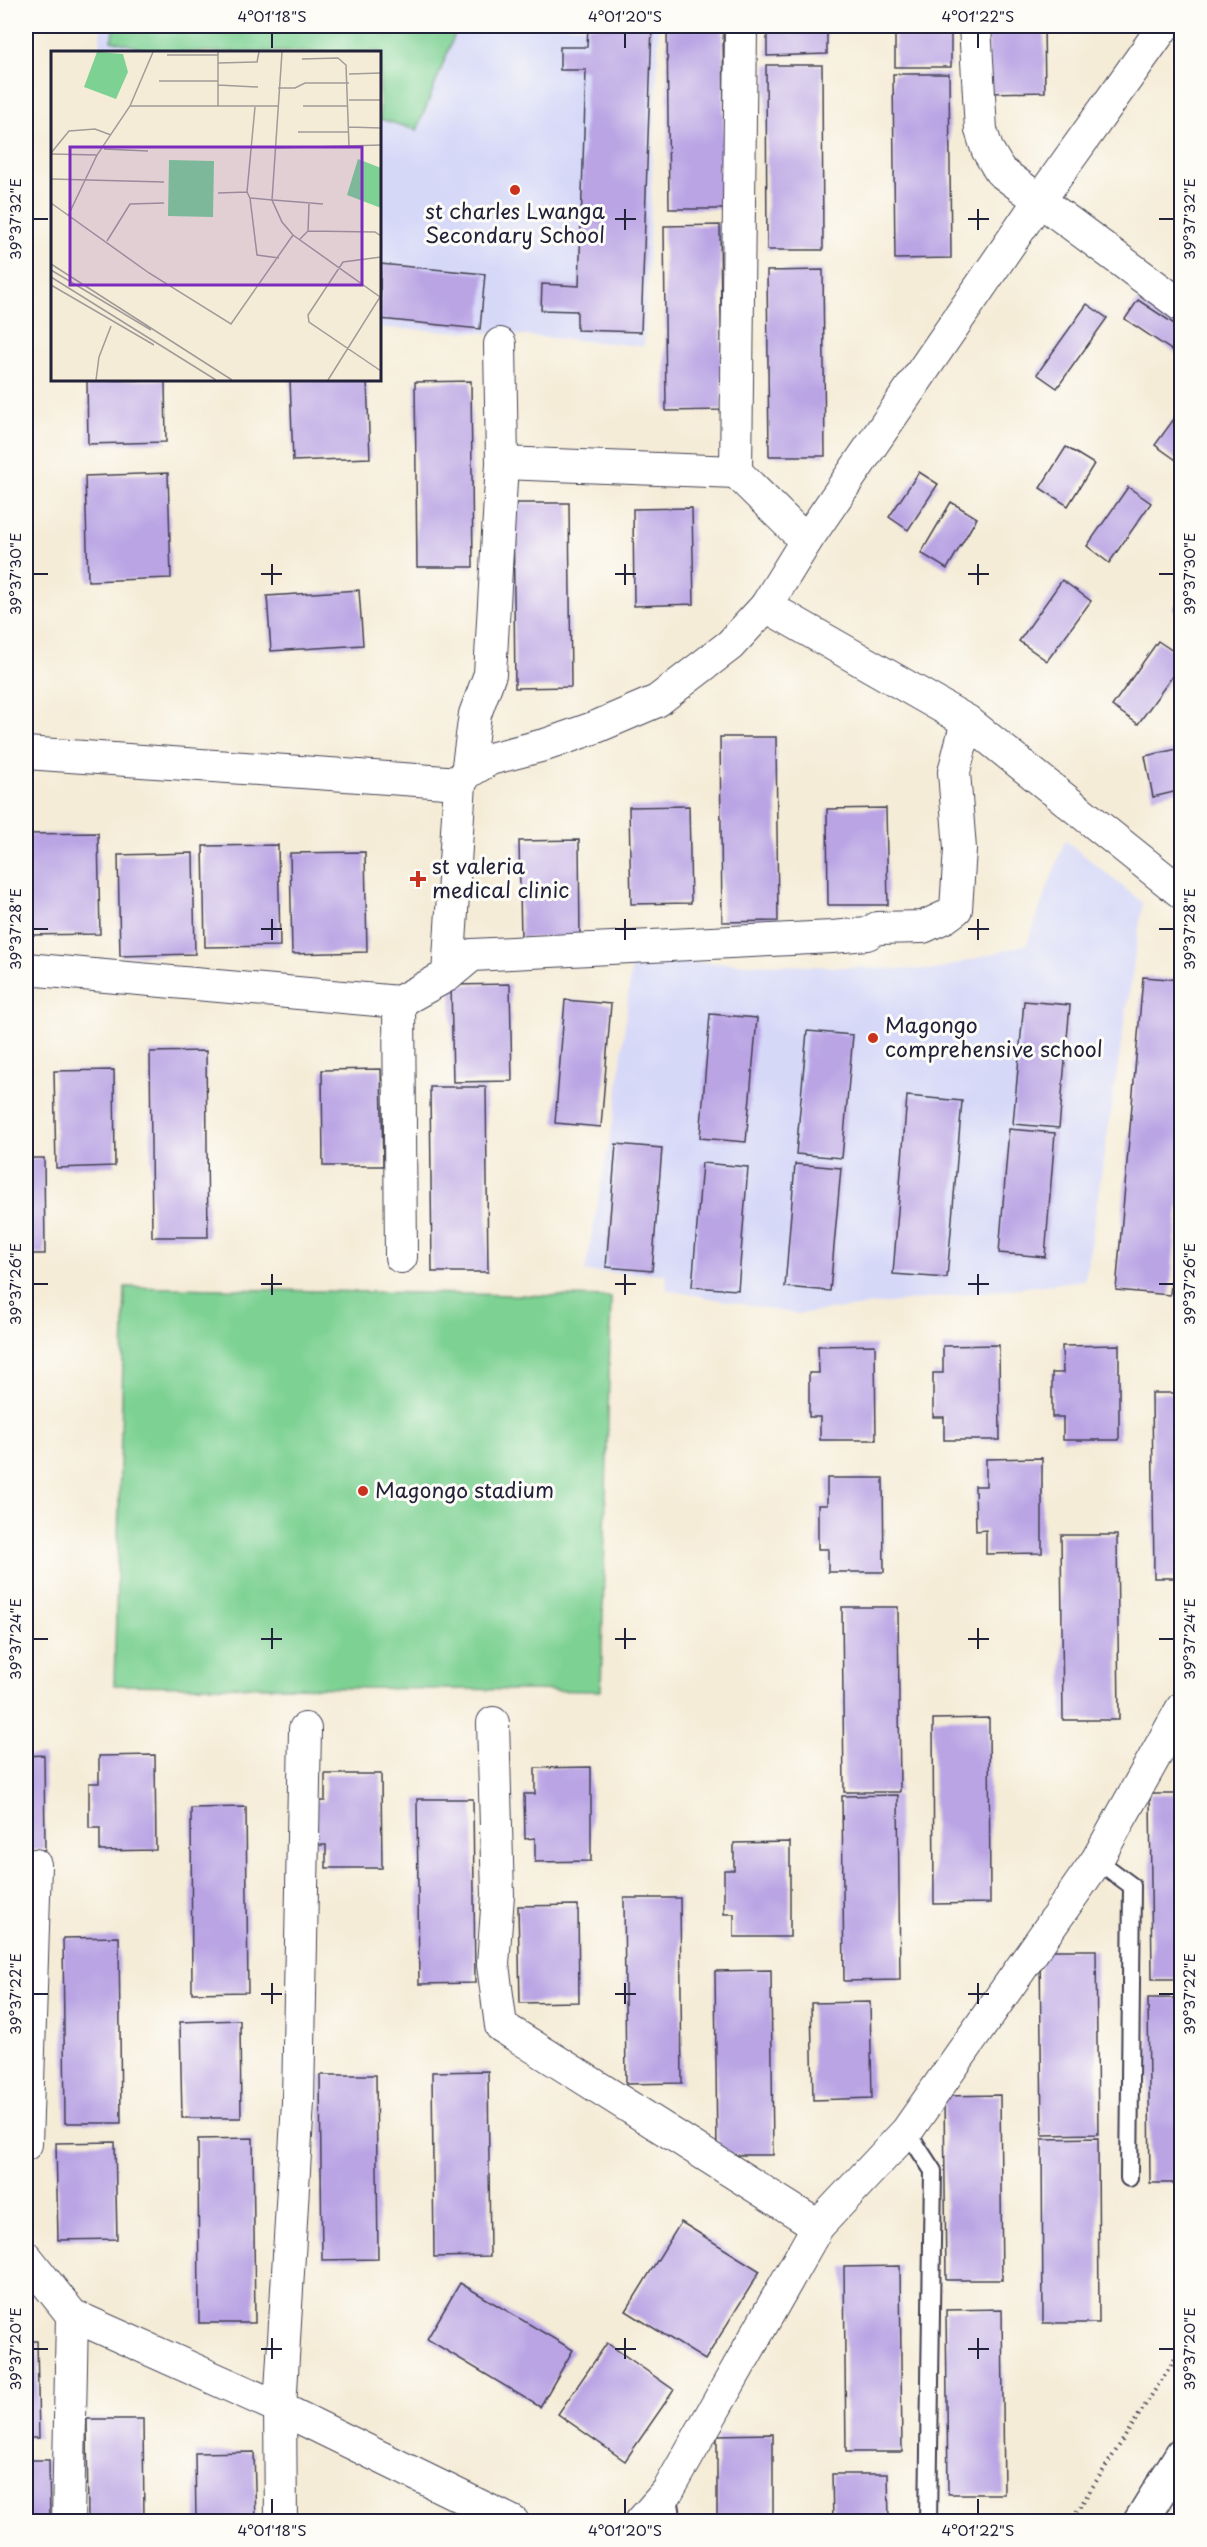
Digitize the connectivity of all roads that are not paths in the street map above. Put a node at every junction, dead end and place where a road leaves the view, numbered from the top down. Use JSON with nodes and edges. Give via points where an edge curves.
{"nodes":[{"id":1,"x":741,"y":26,"type":"edge"},
{"id":2,"x":975,"y":26,"type":"edge"},
{"id":3,"x":1164,"y":26,"type":"edge"},
{"id":4,"x":1039,"y":201,"type":"junction"},
{"id":5,"x":1182,"y":306,"type":"edge"},
{"id":6,"x":500,"y":344,"type":"dead end"},
{"id":7,"x":502,"y":463,"type":"junction"},
{"id":8,"x":736,"y":472,"type":"junction"},
{"id":9,"x":806,"y":541,"type":"junction"},
{"id":10,"x":766,"y":606,"type":"junction"},
{"id":11,"x":966,"y":721,"type":"junction"},
{"id":12,"x":26,"y":753,"type":"edge"},
{"id":13,"x":463,"y":778,"type":"junction"},
{"id":14,"x":1182,"y":893,"type":"edge"},
{"id":15,"x":26,"y":969,"type":"edge"},
{"id":16,"x":448,"y":975,"type":"junction"},
{"id":17,"x":399,"y":1002,"type":"junction"},
{"id":18,"x":401,"y":1257,"type":"dead end"},
{"id":19,"x":1182,"y":1708,"type":"edge"},
{"id":20,"x":493,"y":1724,"type":"dead end"},
{"id":21,"x":305,"y":1729,"type":"dead end"},
{"id":22,"x":1097,"y":1860,"type":"junction"},
{"id":23,"x":35,"y":1865,"type":"dead end"},
{"id":24,"x":907,"y":2131,"type":"junction"},
{"id":25,"x":26,"y":2144,"type":"edge"},
{"id":26,"x":1129,"y":2178,"type":"dead end"},
{"id":27,"x":818,"y":2226,"type":"junction"},
{"id":28,"x":26,"y":2257,"type":"edge"},
{"id":29,"x":72,"y":2315,"type":"junction"},
{"id":30,"x":280,"y":2408,"type":"junction"},
{"id":31,"x":1182,"y":2454,"type":"edge"},
{"id":32,"x":668,"y":2491,"type":"junction"},
{"id":33,"x":68,"y":2522,"type":"edge"},
{"id":34,"x":281,"y":2522,"type":"edge"},
{"id":35,"x":513,"y":2522,"type":"edge"},
{"id":36,"x":641,"y":2522,"type":"edge"},
{"id":37,"x":673,"y":2522,"type":"edge"},
{"id":38,"x":928,"y":2522,"type":"edge"},
{"id":39,"x":1140,"y":2522,"type":"edge"}],
"edges":[{"from":1,"to":8,"type":"street"},
{"from":2,"to":4,"type":"street","via":[[981,130],[987,149],[1000,171]]},
{"from":3,"to":4,"type":"street"},
{"from":4,"to":5,"type":"street"},
{"from":4,"to":9,"type":"street"},
{"from":6,"to":7,"type":"street"},
{"from":7,"to":8,"type":"street"},
{"from":7,"to":13,"type":"street","via":[[490,674],[475,714]]},
{"from":8,"to":9,"type":"street"},
{"from":9,"to":10,"type":"street"},
{"from":10,"to":11,"type":"street"},
{"from":10,"to":13,"type":"street","via":[[730,645],[657,701],[548,744],[490,759]]},
{"from":11,"to":14,"type":"street"},
{"from":11,"to":16,"type":"street","via":[[954,772],[960,849],[956,909],[945,917],[923,927],[878,928],[867,934],[832,937],[472,955]]},
{"from":12,"to":13,"type":"street"},
{"from":13,"to":16,"type":"street"},
{"from":15,"to":17,"type":"street"},
{"from":16,"to":17,"type":"street"},
{"from":17,"to":18,"type":"street"},
{"from":19,"to":22,"type":"street"},
{"from":20,"to":27,"type":"street","via":[[498,1895],[493,1965],[501,2026]]},
{"from":21,"to":30,"type":"street","via":[[298,2102]]},
{"from":22,"to":24,"type":"street"},
{"from":22,"to":26,"type":"lane","via":[[1132,1886]]},
{"from":23,"to":25,"type":"street"},
{"from":24,"to":27,"type":"street"},
{"from":24,"to":38,"type":"lane","via":[[933,2171]]},
{"from":27,"to":32,"type":"street"},
{"from":28,"to":29,"type":"street"},
{"from":29,"to":30,"type":"street"},
{"from":29,"to":33,"type":"street"},
{"from":30,"to":34,"type":"street"},
{"from":30,"to":35,"type":"street"},
{"from":31,"to":39,"type":"main road"},
{"from":32,"to":36,"type":"street"},
{"from":32,"to":37,"type":"lane"}]}
